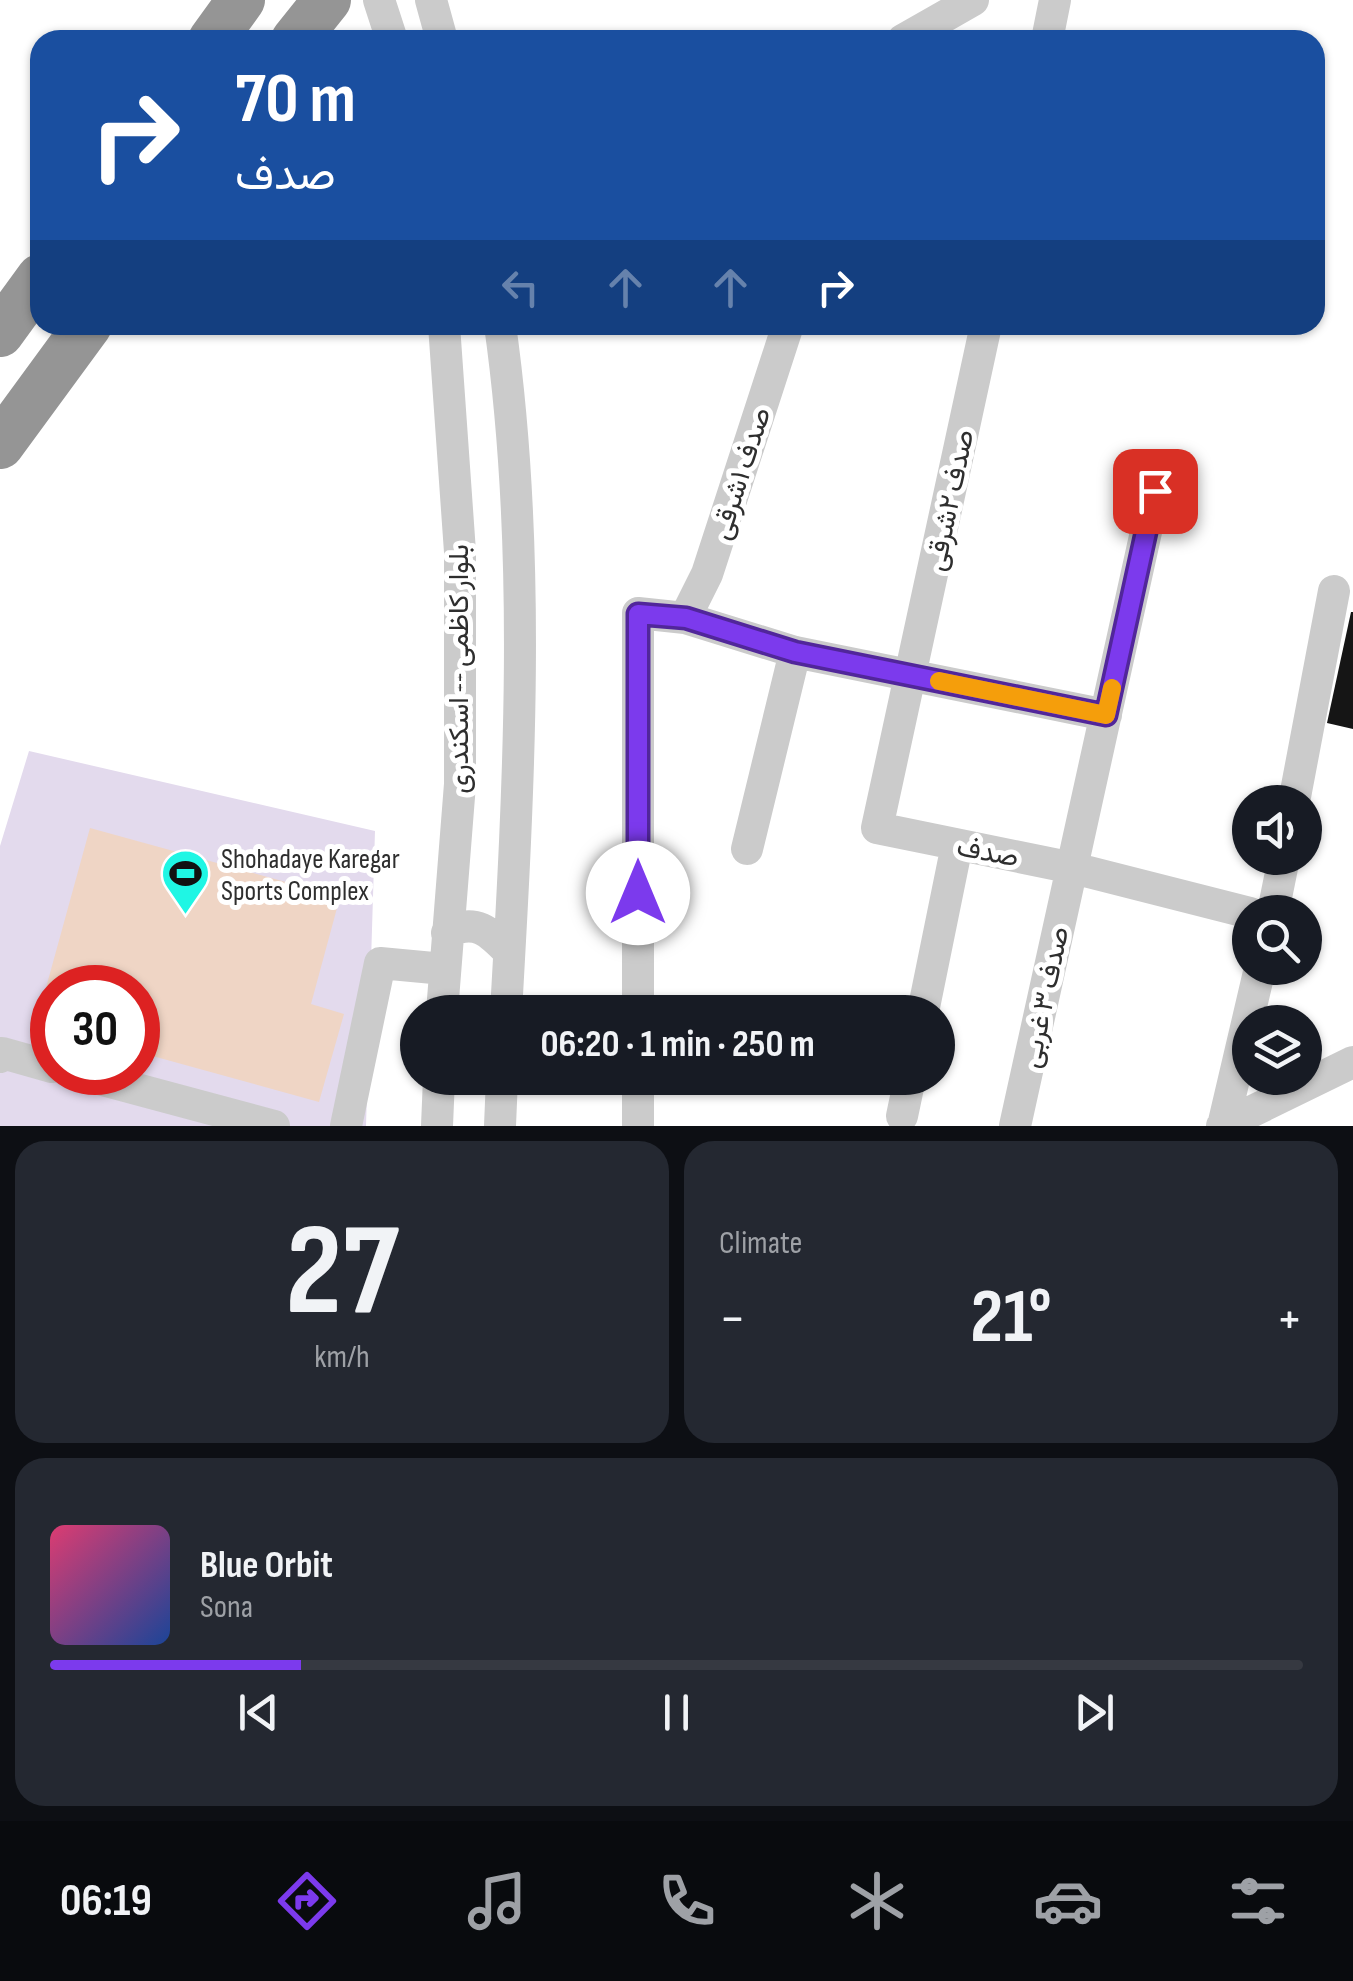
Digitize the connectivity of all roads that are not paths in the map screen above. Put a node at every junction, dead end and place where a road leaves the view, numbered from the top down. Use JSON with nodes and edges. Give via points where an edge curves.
{"nodes":[{"id":1,"x":241,"y":0,"type":"edge"},
{"id":2,"x":380,"y":0,"type":"edge"},
{"id":3,"x":431,"y":0,"type":"edge"},
{"id":4,"x":972,"y":0,"type":"edge"},
{"id":5,"x":1055,"y":0,"type":"edge"},
{"id":6,"x":219,"y":30,"type":"edge"},
{"id":7,"x":389,"y":30,"type":"edge"},
{"id":8,"x":439,"y":30,"type":"edge"},
{"id":9,"x":920,"y":30,"type":"edge"},
{"id":10,"x":1049,"y":30,"type":"edge"},
{"id":11,"x":30,"y":292,"type":"edge"},
{"id":12,"x":0,"y":333,"type":"edge"},
{"id":13,"x":81,"y":335,"type":"edge"},
{"id":14,"x":445,"y":335,"type":"edge"},
{"id":15,"x":501,"y":335,"type":"edge"},
{"id":16,"x":785,"y":335,"type":"edge"},
{"id":17,"x":984,"y":335,"type":"edge"},
{"id":18,"x":0,"y":445,"type":"edge"},
{"id":19,"x":1155,"y":491,"type":"dead end"},
{"id":20,"x":1334,"y":591,"type":"dead end"},
{"id":21,"x":686,"y":618,"type":"junction"},
{"id":22,"x":795,"y":652,"type":"junction"},
{"id":23,"x":912,"y":676,"type":"junction"},
{"id":24,"x":1106,"y":715,"type":"junction"},
{"id":25,"x":1297,"y":785,"type":"edge"},
{"id":26,"x":958,"y":845,"type":"junction"},
{"id":27,"x":747,"y":848,"type":"dead end"},
{"id":28,"x":1073,"y":868,"type":"junction"},
{"id":29,"x":1232,"y":908,"type":"edge"},
{"id":30,"x":447,"y":933,"type":"junction"},
{"id":31,"x":510,"y":952,"type":"junction"},
{"id":32,"x":444,"y":969,"type":"junction"},
{"id":33,"x":1256,"y":985,"type":"edge"},
{"id":34,"x":443,"y":995,"type":"edge"},
{"id":35,"x":507,"y":995,"type":"edge"},
{"id":36,"x":638,"y":995,"type":"edge"},
{"id":37,"x":927,"y":995,"type":"edge"},
{"id":38,"x":0,"y":1057,"type":"edge"},
{"id":39,"x":30,"y":1060,"type":"edge"},
{"id":40,"x":1353,"y":1062,"type":"edge"},
{"id":41,"x":159,"y":1095,"type":"edge"},
{"id":42,"x":438,"y":1095,"type":"edge"},
{"id":43,"x":501,"y":1095,"type":"edge"},
{"id":44,"x":638,"y":1095,"type":"edge"},
{"id":45,"x":906,"y":1095,"type":"edge"},
{"id":46,"x":902,"y":1116,"type":"dead end"},
{"id":47,"x":274,"y":1126,"type":"edge"},
{"id":48,"x":346,"y":1126,"type":"edge"},
{"id":49,"x":437,"y":1126,"type":"edge"},
{"id":50,"x":500,"y":1126,"type":"edge"},
{"id":51,"x":638,"y":1126,"type":"edge"},
{"id":52,"x":1016,"y":1126,"type":"edge"},
{"id":53,"x":1222,"y":1126,"type":"edge"}],
"edges":[{"from":1,"to":6,"type":"highway"},
{"from":2,"to":7,"type":"street"},
{"from":3,"to":8,"type":"street"},
{"from":4,"to":9,"type":"street"},
{"from":5,"to":10,"type":"street"},
{"from":11,"to":12,"type":"highway"},
{"from":13,"to":18,"type":"highway"},
{"from":14,"to":30,"type":"street","name":"بلوار کاظمی -- اسکندری","via":[[460,552],[460,784]]},
{"from":15,"to":31,"type":"street","name":"بلوار کاظمی -- اسکندری","via":[[518,575]]},
{"from":16,"to":21,"type":"street","name":"صدف ۱شرقی","via":[[708,574]]},
{"from":17,"to":23,"type":"street","name":"صدف ۲شرقی"},
{"from":19,"to":24,"type":"street","name":"صدف ۳ غربی"},
{"from":20,"to":25,"type":"street"},
{"from":21,"to":22,"type":"street"},
{"from":21,"to":36,"type":"street","via":[[638,614]]},
{"from":22,"to":23,"type":"street"},
{"from":22,"to":27,"type":"street"},
{"from":23,"to":24,"type":"street"},
{"from":23,"to":26,"type":"street","name":"صدف","via":[[877,828]]},
{"from":24,"to":28,"type":"street","name":"صدف ۳ غربی"},
{"from":26,"to":28,"type":"street","name":"صدف"},
{"from":26,"to":37,"type":"street"},
{"from":28,"to":29,"type":"street","name":"صدف"},
{"from":28,"to":52,"type":"street","name":"صدف ۳ غربی"},
{"from":30,"to":31,"type":"street","via":[[479,926]]},
{"from":30,"to":32,"type":"street","name":"بلوار کاظمی -- اسکندری"},
{"from":31,"to":35,"type":"street","name":"بلوار کاظمی -- اسکندری"},
{"from":32,"to":34,"type":"street","name":"بلوار کاظمی -- اسکندری"},
{"from":32,"to":48,"type":"street","via":[[380,963]]},
{"from":33,"to":53,"type":"street"},
{"from":38,"to":39,"type":"street","via":[[2,1052]]},
{"from":40,"to":53,"type":"street"},
{"from":41,"to":47,"type":"street"},
{"from":42,"to":49,"type":"street"},
{"from":43,"to":50,"type":"street"},
{"from":44,"to":51,"type":"street"},
{"from":45,"to":46,"type":"street"}]}
